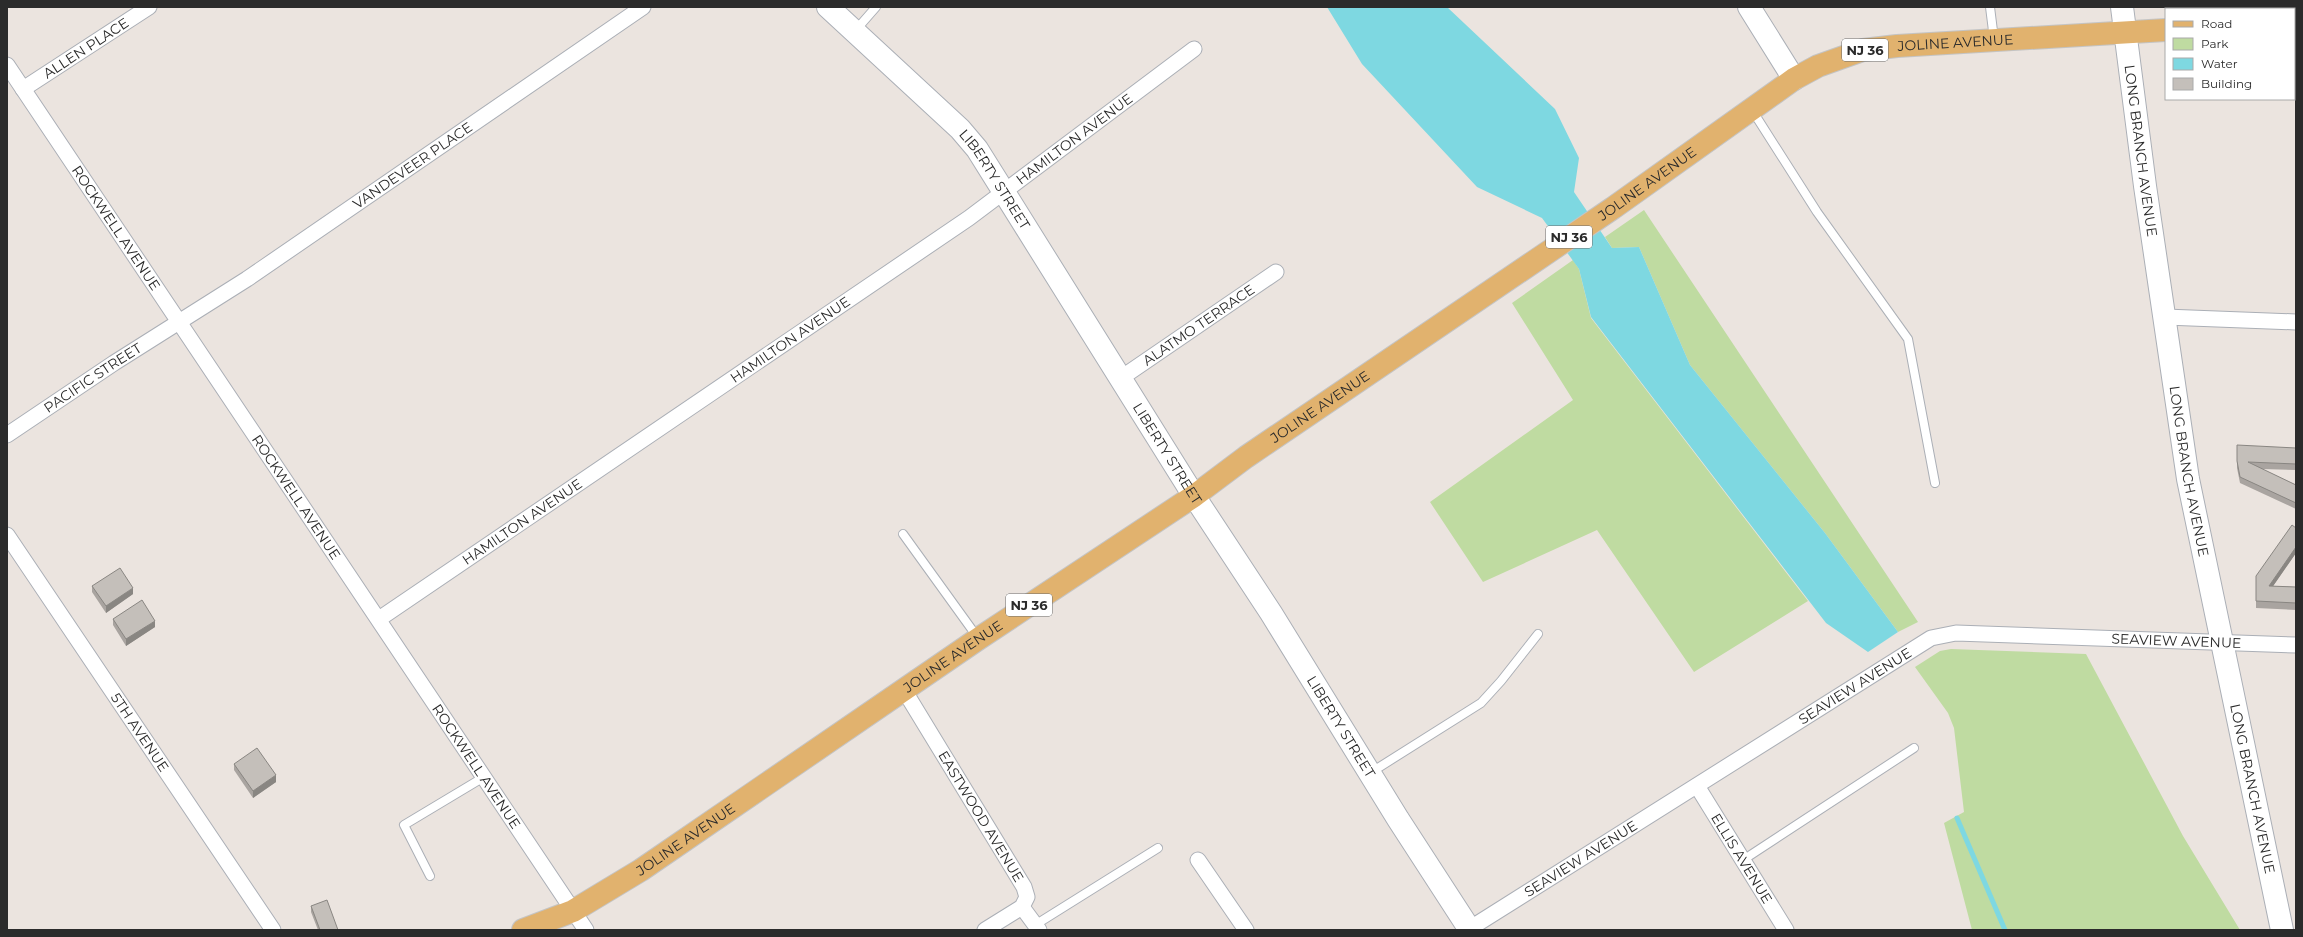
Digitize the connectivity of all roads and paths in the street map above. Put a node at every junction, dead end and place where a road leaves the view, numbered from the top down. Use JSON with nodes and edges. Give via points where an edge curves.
{"nodes":[{"id":1,"x":148,"y":7,"type":"edge"},
{"id":2,"x":643,"y":7,"type":"edge"},
{"id":3,"x":828,"y":7,"type":"edge"},
{"id":4,"x":876,"y":7,"type":"edge"},
{"id":5,"x":1748,"y":7,"type":"edge"},
{"id":6,"x":1990,"y":7,"type":"edge"},
{"id":7,"x":2122,"y":7,"type":"edge"},
{"id":8,"x":2165,"y":30,"type":"edge"},
{"id":9,"x":2125,"y":31,"type":"junction"},
{"id":10,"x":855,"y":32,"type":"junction"},
{"id":11,"x":1994,"y":39,"type":"junction"},
{"id":12,"x":1194,"y":49,"type":"dead end"},
{"id":13,"x":7,"y":65,"type":"edge"},
{"id":14,"x":1794,"y":79,"type":"junction"},
{"id":15,"x":23,"y":89,"type":"junction"},
{"id":16,"x":1751,"y":110,"type":"junction"},
{"id":17,"x":1004,"y":191,"type":"junction"},
{"id":18,"x":1276,"y":272,"type":"dead end"},
{"id":19,"x":2165,"y":317,"type":"junction"},
{"id":20,"x":179,"y":321,"type":"junction"},
{"id":21,"x":2296,"y":322,"type":"edge"},
{"id":22,"x":1121,"y":378,"type":"junction"},
{"id":23,"x":7,"y":435,"type":"edge"},
{"id":24,"x":1935,"y":483,"type":"dead end"},
{"id":25,"x":1194,"y":496,"type":"junction"},
{"id":26,"x":903,"y":534,"type":"dead end"},
{"id":27,"x":7,"y":535,"type":"edge"},
{"id":28,"x":379,"y":620,"type":"junction"},
{"id":29,"x":1538,"y":634,"type":"dead end"},
{"id":30,"x":978,"y":639,"type":"junction"},
{"id":31,"x":2222,"y":642,"type":"junction"},
{"id":32,"x":2296,"y":645,"type":"edge"},
{"id":33,"x":904,"y":690,"type":"junction"},
{"id":34,"x":1914,"y":748,"type":"dead end"},
{"id":35,"x":1370,"y":774,"type":"junction"},
{"id":36,"x":484,"y":777,"type":"junction"},
{"id":37,"x":1697,"y":786,"type":"junction"},
{"id":38,"x":1158,"y":848,"type":"dead end"},
{"id":39,"x":1198,"y":860,"type":"dead end"},
{"id":40,"x":1743,"y":860,"type":"junction"},
{"id":41,"x":430,"y":876,"type":"dead end"},
{"id":42,"x":1022,"y":907,"type":"junction"},
{"id":43,"x":573,"y":911,"type":"junction"},
{"id":44,"x":1037,"y":928,"type":"edge"},
{"id":45,"x":1469,"y":929,"type":"edge"},
{"id":46,"x":273,"y":930,"type":"edge"},
{"id":47,"x":523,"y":930,"type":"edge"},
{"id":48,"x":586,"y":930,"type":"edge"},
{"id":49,"x":985,"y":930,"type":"edge"},
{"id":50,"x":1246,"y":930,"type":"edge"},
{"id":51,"x":1786,"y":930,"type":"edge"},
{"id":52,"x":2282,"y":930,"type":"edge"}],
"edges":[{"from":1,"to":15,"type":"street","name":"ALLEN PLACE"},
{"from":2,"to":20,"type":"street","name":"VANDEVEER PLACE","via":[[247,279]]},
{"from":3,"to":10,"type":"street","name":"LIBERTY STREET"},
{"from":4,"to":10,"type":"lane"},
{"from":5,"to":14,"type":"street"},
{"from":6,"to":11,"type":"lane"},
{"from":7,"to":9,"type":"street","name":"LONG BRANCH AVENUE"},
{"from":8,"to":9,"type":"main road","name":"JOLINE AVENUE","number":"NJ 36"},
{"from":9,"to":11,"type":"main road","name":"JOLINE AVENUE","number":"NJ 36"},
{"from":9,"to":19,"type":"street","name":"LONG BRANCH AVENUE"},
{"from":10,"to":17,"type":"street","name":"LIBERTY STREET","via":[[960,129],[977,149]]},
{"from":11,"to":14,"type":"main road","name":"JOLINE AVENUE","number":"NJ 36","via":[[1863,50],[1838,58]]},
{"from":12,"to":17,"type":"street","name":"HAMILTON AVENUE"},
{"from":13,"to":15,"type":"street","name":"ROCKWELL AVENUE"},
{"from":14,"to":16,"type":"main road","name":"JOLINE AVENUE","number":"NJ 36"},
{"from":15,"to":20,"type":"street","name":"ROCKWELL AVENUE"},
{"from":16,"to":24,"type":"lane","via":[[1817,212],[1908,340]]},
{"from":16,"to":25,"type":"main road","name":"JOLINE AVENUE","number":"NJ 36","via":[[1611,209],[1246,457]]},
{"from":17,"to":22,"type":"street","name":"LIBERTY STREET"},
{"from":17,"to":28,"type":"street","name":"HAMILTON AVENUE","via":[[969,218]]},
{"from":18,"to":22,"type":"street","name":"ALATMO TERRACE"},
{"from":19,"to":21,"type":"street"},
{"from":19,"to":31,"type":"street","name":"LONG BRANCH AVENUE","via":[[2188,479]]},
{"from":20,"to":23,"type":"street","name":"PACIFIC STREET"},
{"from":20,"to":28,"type":"street","name":"ROCKWELL AVENUE"},
{"from":22,"to":25,"type":"street","name":"LIBERTY STREET"},
{"from":25,"to":30,"type":"main road","name":"JOLINE AVENUE","number":"NJ 36"},
{"from":25,"to":35,"type":"street","name":"LIBERTY STREET","via":[[1271,613]]},
{"from":26,"to":30,"type":"lane"},
{"from":27,"to":46,"type":"street","name":"5TH AVENUE"},
{"from":28,"to":36,"type":"street","name":"ROCKWELL AVENUE"},
{"from":29,"to":35,"type":"lane","via":[[1501,682],[1481,703]]},
{"from":30,"to":33,"type":"main road","name":"JOLINE AVENUE","number":"NJ 36"},
{"from":31,"to":32,"type":"street","name":"SEAVIEW AVENUE"},
{"from":31,"to":37,"type":"street","name":"SEAVIEW AVENUE","via":[[1948,633],[1921,643]]},
{"from":31,"to":52,"type":"street","name":"LONG BRANCH AVENUE"},
{"from":33,"to":42,"type":"street","name":"EASTWOOD AVENUE","via":[[1024,887],[1027,897]]},
{"from":33,"to":43,"type":"main road","name":"JOLINE AVENUE","number":"NJ 36","via":[[641,870]]},
{"from":34,"to":40,"type":"lane"},
{"from":35,"to":45,"type":"street","name":"LIBERTY STREET"},
{"from":36,"to":41,"type":"lane","via":[[404,825]]},
{"from":36,"to":43,"type":"street","name":"ROCKWELL AVENUE"},
{"from":37,"to":40,"type":"street","name":"ELLIS AVENUE"},
{"from":37,"to":45,"type":"street","name":"SEAVIEW AVENUE"},
{"from":38,"to":44,"type":"lane"},
{"from":39,"to":50,"type":"street"},
{"from":40,"to":51,"type":"street","name":"ELLIS AVENUE"},
{"from":42,"to":44,"type":"street"},
{"from":42,"to":49,"type":"street"},
{"from":43,"to":47,"type":"main road","name":"JOLINE AVENUE","number":"NJ 36"},
{"from":43,"to":48,"type":"street","name":"ROCKWELL AVENUE"}]}
